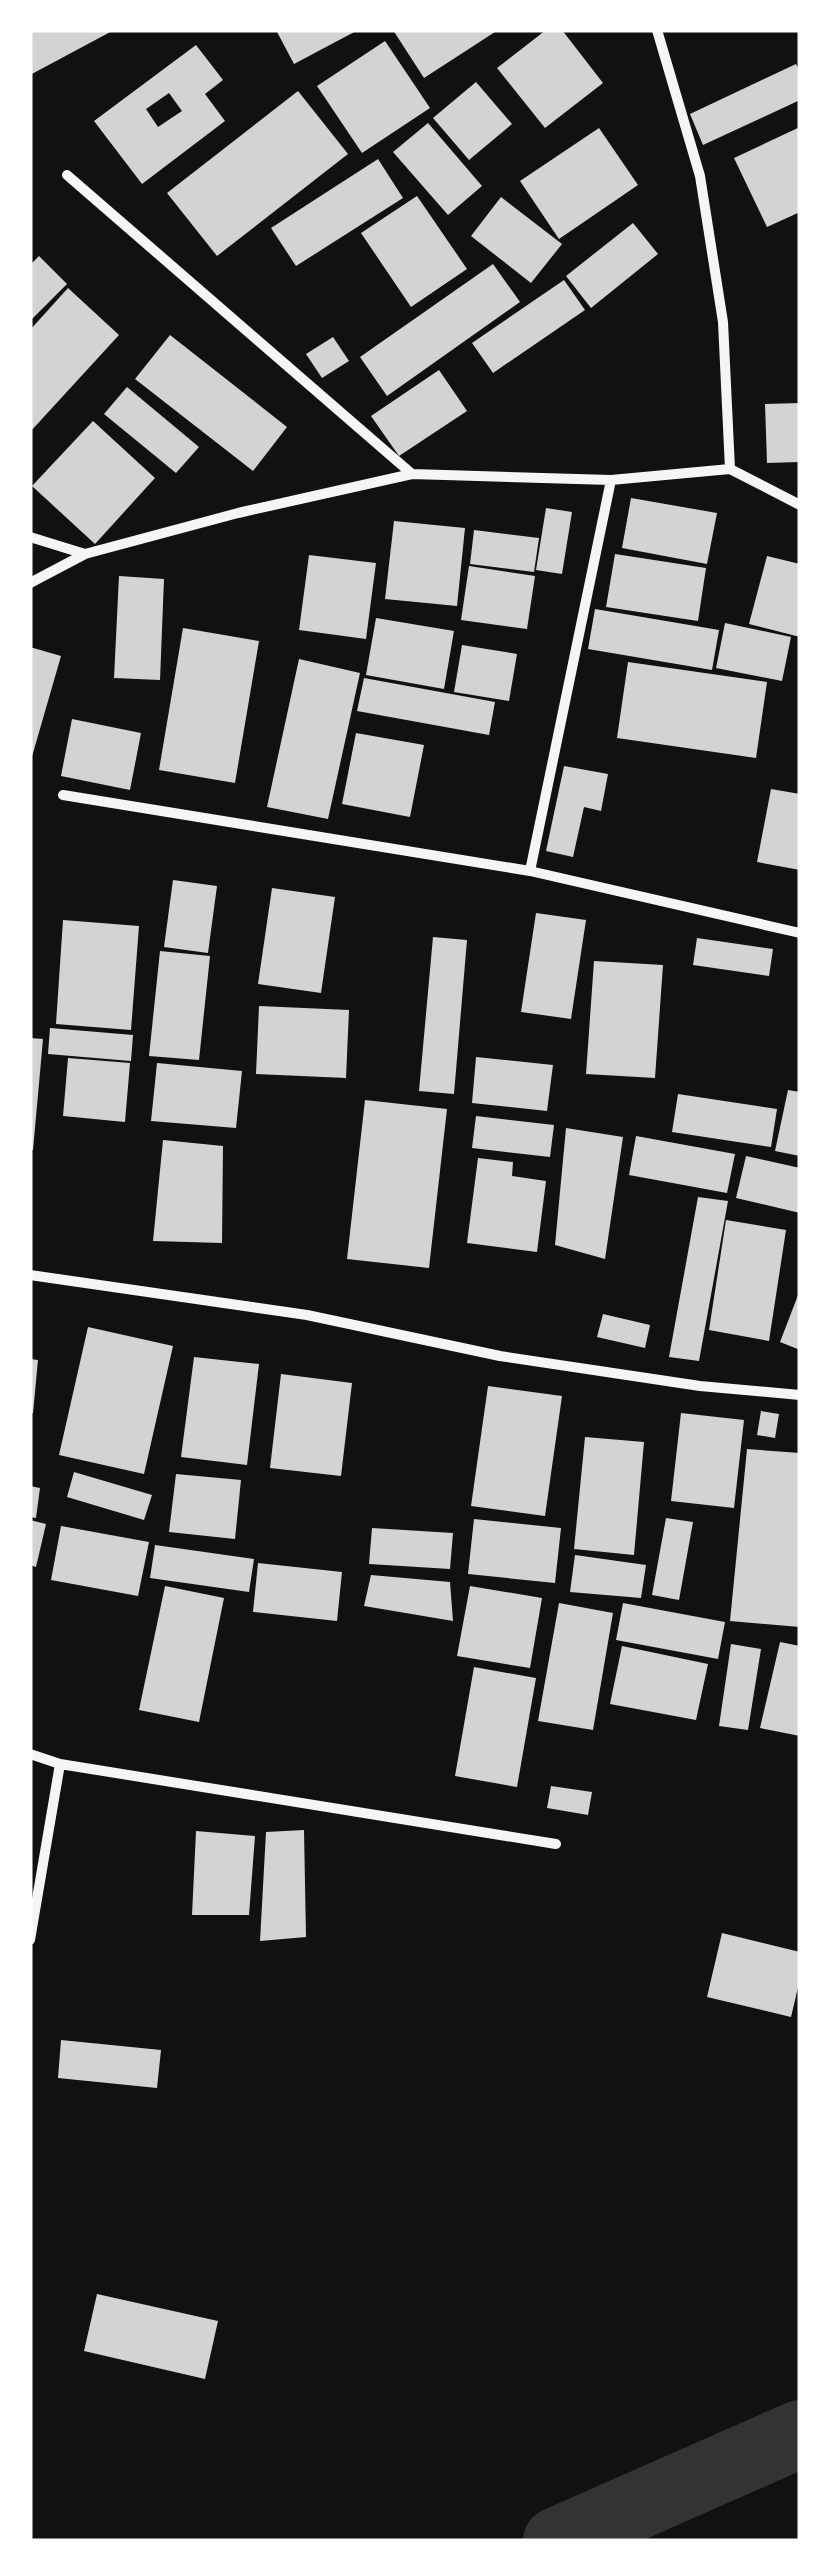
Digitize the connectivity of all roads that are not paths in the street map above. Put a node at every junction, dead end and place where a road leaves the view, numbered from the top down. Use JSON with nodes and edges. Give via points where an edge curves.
{"nodes":[{"id":1,"x":656,"y":30,"type":"edge"},
{"id":2,"x":67,"y":175,"type":"dead end"},
{"id":3,"x":730,"y":469,"type":"junction"},
{"id":4,"x":412,"y":474,"type":"junction"},
{"id":5,"x":610,"y":480,"type":"junction"},
{"id":6,"x":800,"y":505,"type":"edge"},
{"id":7,"x":30,"y":537,"type":"edge"},
{"id":8,"x":85,"y":554,"type":"junction"},
{"id":9,"x":30,"y":582,"type":"edge"},
{"id":10,"x":63,"y":794,"type":"dead end"},
{"id":11,"x":530,"y":871,"type":"junction"},
{"id":12,"x":800,"y":933,"type":"edge"},
{"id":13,"x":30,"y":1274,"type":"edge"},
{"id":14,"x":800,"y":1395,"type":"edge"},
{"id":15,"x":30,"y":1754,"type":"edge"},
{"id":16,"x":60,"y":1764,"type":"junction"},
{"id":17,"x":556,"y":1844,"type":"dead end"},
{"id":18,"x":30,"y":1940,"type":"edge"}],
"edges":[{"from":1,"to":3,"type":"street","via":[[700,176],[722,322]]},
{"from":2,"to":4,"type":"street"},
{"from":3,"to":5,"type":"street"},
{"from":3,"to":6,"type":"street"},
{"from":4,"to":5,"type":"street"},
{"from":4,"to":8,"type":"street"},
{"from":5,"to":11,"type":"street"},
{"from":7,"to":8,"type":"street"},
{"from":8,"to":9,"type":"street"},
{"from":10,"to":11,"type":"street"},
{"from":11,"to":12,"type":"street"},
{"from":13,"to":14,"type":"street","via":[[307,1315],[500,1356]]},
{"from":15,"to":16,"type":"street"},
{"from":16,"to":17,"type":"street"},
{"from":16,"to":18,"type":"street"}]}
